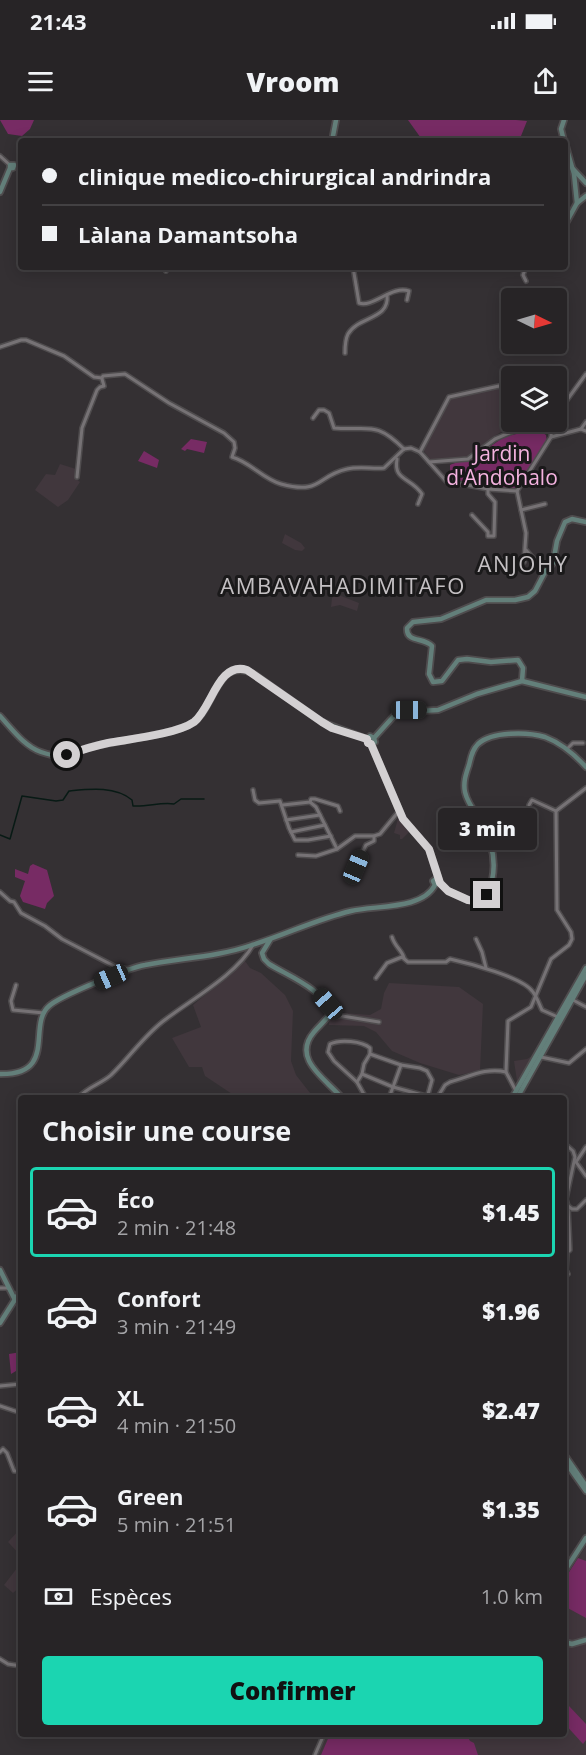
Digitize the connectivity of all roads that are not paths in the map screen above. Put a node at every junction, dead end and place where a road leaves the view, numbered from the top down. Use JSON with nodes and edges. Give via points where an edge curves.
{"nodes":[{"id":1,"x":336,"y":120,"type":"edge"},
{"id":2,"x":564,"y":120,"type":"edge"},
{"id":3,"x":333,"y":138,"type":"edge"},
{"id":4,"x":563,"y":138,"type":"edge"},
{"id":5,"x":568,"y":153,"type":"edge"},
{"id":6,"x":0,"y":156,"type":"edge"},
{"id":7,"x":12,"y":166,"type":"junction"},
{"id":8,"x":572,"y":166,"type":"junction"},
{"id":9,"x":18,"y":167,"type":"edge"},
{"id":10,"x":586,"y":183,"type":"edge"},
{"id":11,"x":0,"y":192,"type":"edge"},
{"id":12,"x":586,"y":195,"type":"edge"},
{"id":13,"x":577,"y":203,"type":"junction"},
{"id":14,"x":568,"y":219,"type":"edge"},
{"id":15,"x":353,"y":270,"type":"edge"},
{"id":16,"x":525,"y":270,"type":"edge"},
{"id":17,"x":526,"y":281,"type":"dead end"},
{"id":18,"x":386,"y":294,"type":"junction"},
{"id":19,"x":407,"y":300,"type":"dead end"},
{"id":20,"x":0,"y":348,"type":"edge"},
{"id":21,"x":345,"y":353,"type":"dead end"},
{"id":22,"x":586,"y":374,"type":"edge"},
{"id":23,"x":102,"y":378,"type":"junction"},
{"id":24,"x":501,"y":387,"type":"edge"},
{"id":25,"x":567,"y":400,"type":"edge"},
{"id":26,"x":312,"y":418,"type":"dead end"},
{"id":27,"x":586,"y":422,"type":"edge"},
{"id":28,"x":581,"y":429,"type":"junction"},
{"id":29,"x":586,"y":431,"type":"edge"},
{"id":30,"x":512,"y":432,"type":"edge"},
{"id":31,"x":551,"y":432,"type":"edge"},
{"id":32,"x":551,"y":437,"type":"junction"},
{"id":33,"x":404,"y":448,"type":"junction"},
{"id":34,"x":420,"y":452,"type":"junction"},
{"id":35,"x":397,"y":457,"type":"junction"},
{"id":36,"x":429,"y":462,"type":"junction"},
{"id":37,"x":77,"y":477,"type":"dead end"},
{"id":38,"x":488,"y":489,"type":"junction"},
{"id":39,"x":517,"y":491,"type":"junction"},
{"id":40,"x":418,"y":504,"type":"dead end"},
{"id":41,"x":545,"y":504,"type":"dead end"},
{"id":42,"x":521,"y":510,"type":"junction"},
{"id":43,"x":472,"y":515,"type":"dead end"},
{"id":44,"x":586,"y":522,"type":"edge"},
{"id":45,"x":526,"y":548,"type":"junction"},
{"id":46,"x":495,"y":559,"type":"dead end"},
{"id":47,"x":545,"y":572,"type":"junction"},
{"id":48,"x":522,"y":681,"type":"junction"},
{"id":49,"x":586,"y":697,"type":"edge"},
{"id":50,"x":0,"y":716,"type":"edge"},
{"id":51,"x":374,"y":738,"type":"junction"},
{"id":52,"x":367,"y":739,"type":"junction"},
{"id":53,"x":583,"y":743,"type":"dead end"},
{"id":54,"x":371,"y":744,"type":"junction"},
{"id":55,"x":567,"y":749,"type":"junction"},
{"id":56,"x":586,"y":767,"type":"edge"},
{"id":57,"x":586,"y":788,"type":"edge"},
{"id":58,"x":253,"y":790,"type":"dead end"},
{"id":59,"x":310,"y":802,"type":"junction"},
{"id":60,"x":283,"y":805,"type":"junction"},
{"id":61,"x":529,"y":805,"type":"dead end"},
{"id":62,"x":340,"y":811,"type":"dead end"},
{"id":63,"x":399,"y":811,"type":"junction"},
{"id":64,"x":556,"y":811,"type":"junction"},
{"id":65,"x":320,"y":814,"type":"junction"},
{"id":66,"x":286,"y":820,"type":"junction"},
{"id":67,"x":325,"y":825,"type":"junction"},
{"id":68,"x":291,"y":832,"type":"junction"},
{"id":69,"x":331,"y":836,"type":"junction"},
{"id":70,"x":374,"y":836,"type":"junction"},
{"id":71,"x":337,"y":849,"type":"junction"},
{"id":72,"x":298,"y":855,"type":"dead end"},
{"id":73,"x":356,"y":867,"type":"dead end"},
{"id":74,"x":437,"y":882,"type":"junction"},
{"id":75,"x":0,"y":892,"type":"edge"},
{"id":76,"x":392,"y":937,"type":"dead end"},
{"id":77,"x":271,"y":938,"type":"junction"},
{"id":78,"x":476,"y":939,"type":"dead end"},
{"id":79,"x":253,"y":945,"type":"junction"},
{"id":80,"x":404,"y":958,"type":"junction"},
{"id":81,"x":486,"y":968,"type":"junction"},
{"id":82,"x":586,"y":968,"type":"edge"},
{"id":83,"x":130,"y":969,"type":"junction"},
{"id":84,"x":586,"y":975,"type":"edge"},
{"id":85,"x":376,"y":978,"type":"dead end"},
{"id":86,"x":16,"y":985,"type":"dead end"},
{"id":87,"x":534,"y":996,"type":"junction"},
{"id":88,"x":570,"y":999,"type":"junction"},
{"id":89,"x":586,"y":1007,"type":"edge"},
{"id":90,"x":44,"y":1013,"type":"junction"},
{"id":91,"x":330,"y":1014,"type":"junction"},
{"id":92,"x":558,"y":1017,"type":"junction"},
{"id":93,"x":379,"y":1022,"type":"dead end"},
{"id":94,"x":586,"y":1049,"type":"edge"},
{"id":95,"x":370,"y":1053,"type":"junction"},
{"id":96,"x":539,"y":1057,"type":"junction"},
{"id":97,"x":401,"y":1065,"type":"junction"},
{"id":98,"x":506,"y":1072,"type":"junction"},
{"id":99,"x":0,"y":1074,"type":"edge"},
{"id":100,"x":362,"y":1074,"type":"junction"},
{"id":101,"x":357,"y":1082,"type":"junction"},
{"id":102,"x":393,"y":1087,"type":"junction"},
{"id":103,"x":516,"y":1090,"type":"junction"},
{"id":104,"x":81,"y":1095,"type":"edge"},
{"id":105,"x":339,"y":1095,"type":"edge"},
{"id":106,"x":364,"y":1095,"type":"edge"},
{"id":107,"x":390,"y":1095,"type":"edge"},
{"id":108,"x":420,"y":1095,"type":"edge"},
{"id":109,"x":428,"y":1095,"type":"edge"},
{"id":110,"x":439,"y":1095,"type":"edge"},
{"id":111,"x":514,"y":1095,"type":"edge"},
{"id":112,"x":519,"y":1095,"type":"edge"},
{"id":113,"x":567,"y":1146,"type":"edge"},
{"id":114,"x":586,"y":1147,"type":"edge"},
{"id":115,"x":576,"y":1162,"type":"junction"},
{"id":116,"x":586,"y":1176,"type":"edge"},
{"id":117,"x":571,"y":1178,"type":"junction"},
{"id":118,"x":567,"y":1183,"type":"edge"},
{"id":119,"x":567,"y":1195,"type":"edge"},
{"id":120,"x":586,"y":1200,"type":"edge"},
{"id":121,"x":567,"y":1202,"type":"edge"},
{"id":122,"x":568,"y":1206,"type":"junction"},
{"id":123,"x":567,"y":1252,"type":"edge"},
{"id":124,"x":0,"y":1270,"type":"edge"},
{"id":125,"x":0,"y":1288,"type":"edge"},
{"id":126,"x":9,"y":1288,"type":"junction"},
{"id":127,"x":18,"y":1295,"type":"edge"},
{"id":128,"x":15,"y":1300,"type":"junction"},
{"id":129,"x":0,"y":1323,"type":"edge"},
{"id":130,"x":18,"y":1384,"type":"edge"},
{"id":131,"x":0,"y":1386,"type":"edge"},
{"id":132,"x":0,"y":1406,"type":"edge"},
{"id":133,"x":18,"y":1412,"type":"edge"},
{"id":134,"x":0,"y":1452,"type":"edge"},
{"id":135,"x":567,"y":1459,"type":"edge"},
{"id":136,"x":567,"y":1464,"type":"edge"},
{"id":137,"x":18,"y":1471,"type":"edge"},
{"id":138,"x":585,"y":1488,"type":"edge"},
{"id":139,"x":586,"y":1538,"type":"edge"},
{"id":140,"x":567,"y":1567,"type":"edge"},
{"id":141,"x":586,"y":1640,"type":"edge"},
{"id":142,"x":567,"y":1643,"type":"edge"},
{"id":143,"x":0,"y":1659,"type":"edge"},
{"id":144,"x":18,"y":1666,"type":"edge"},
{"id":145,"x":323,"y":1737,"type":"edge"},
{"id":146,"x":315,"y":1755,"type":"edge"}],
"edges":[{"from":1,"to":3,"type":"street"},
{"from":2,"to":4,"type":"street"},
{"from":5,"to":8,"type":"street"},
{"from":6,"to":7,"type":"street"},
{"from":7,"to":9,"type":"street"},
{"from":7,"to":11,"type":"street"},
{"from":8,"to":10,"type":"street"},
{"from":8,"to":13,"type":"street"},
{"from":12,"to":13,"type":"street"},
{"from":13,"to":14,"type":"street"},
{"from":15,"to":18,"type":"street","via":[[358,301],[364,305]]},
{"from":16,"to":17,"type":"street"},
{"from":18,"to":19,"type":"street","via":[[408,290]]},
{"from":18,"to":21,"type":"street","via":[[389,297],[381,313],[357,324],[347,335]]},
{"from":20,"to":23,"type":"street","via":[[26,340]]},
{"from":22,"to":25,"type":"street"},
{"from":23,"to":35,"type":"street","via":[[125,374],[224,433],[234,442],[232,457],[272,482],[313,487],[344,469],[384,468]]},
{"from":23,"to":37,"type":"street","via":[[104,386],[97,390],[82,428]]},
{"from":24,"to":34,"type":"street","via":[[449,398]]},
{"from":26,"to":33,"type":"street","via":[[324,410],[334,428],[379,430]]},
{"from":27,"to":28,"type":"street"},
{"from":28,"to":29,"type":"street"},
{"from":28,"to":32,"type":"street"},
{"from":30,"to":36,"type":"street","via":[[468,459]]},
{"from":31,"to":32,"type":"street"},
{"from":32,"to":39,"type":"street"},
{"from":33,"to":34,"type":"street"},
{"from":33,"to":35,"type":"street"},
{"from":34,"to":36,"type":"street"},
{"from":35,"to":40,"type":"street","via":[[398,472],[422,494]]},
{"from":36,"to":38,"type":"street","via":[[446,481]]},
{"from":38,"to":39,"type":"street"},
{"from":38,"to":43,"type":"street","via":[[495,502],[493,537]]},
{"from":39,"to":42,"type":"street"},
{"from":41,"to":42,"type":"street"},
{"from":42,"to":45,"type":"street"},
{"from":44,"to":47,"type":"street","via":[[565,522],[553,563]]},
{"from":45,"to":46,"type":"street","via":[[525,562],[521,564]]},
{"from":45,"to":47,"type":"street"},
{"from":47,"to":48,"type":"street","via":[[528,597],[484,600],[441,619],[413,622],[406,629],[410,638],[432,646],[429,674],[433,682],[442,681],[458,660],[466,659],[518,660],[523,668]]},
{"from":48,"to":49,"type":"street"},
{"from":48,"to":51,"type":"street","via":[[438,710],[402,711]]},
{"from":50,"to":52,"type":"street","via":[[31,747],[67,755],[188,725],[203,712],[225,676],[242,669],[332,728]]},
{"from":51,"to":52,"type":"street"},
{"from":51,"to":54,"type":"street"},
{"from":52,"to":54,"type":"street"},
{"from":53,"to":55,"type":"street","via":[[573,743]]},
{"from":54,"to":63,"type":"street"},
{"from":55,"to":56,"type":"street"},
{"from":55,"to":74,"type":"street","via":[[548,738],[524,733],[488,738],[477,746],[464,785],[492,846],[494,863],[489,888],[483,898],[471,901]]},
{"from":57,"to":64,"type":"street"},
{"from":58,"to":60,"type":"street","via":[[259,803],[278,800]]},
{"from":59,"to":60,"type":"street"},
{"from":59,"to":62,"type":"street","via":[[315,799],[338,806]]},
{"from":59,"to":65,"type":"street"},
{"from":60,"to":66,"type":"street"},
{"from":61,"to":64,"type":"street","via":[[532,800]]},
{"from":63,"to":70,"type":"street"},
{"from":63,"to":74,"type":"street","via":[[429,849]]},
{"from":64,"to":87,"type":"street","via":[[557,910],[573,936],[551,959]]},
{"from":65,"to":66,"type":"street"},
{"from":65,"to":67,"type":"street"},
{"from":66,"to":68,"type":"street"},
{"from":67,"to":68,"type":"street"},
{"from":67,"to":69,"type":"street"},
{"from":68,"to":69,"type":"street","via":[[298,841]]},
{"from":69,"to":71,"type":"street"},
{"from":70,"to":71,"type":"street","via":[[355,836]]},
{"from":70,"to":73,"type":"street"},
{"from":71,"to":72,"type":"street","via":[[316,856]]},
{"from":74,"to":77,"type":"street","via":[[419,899],[350,911]]},
{"from":75,"to":83,"type":"street","via":[[21,913],[62,939],[116,967]]},
{"from":76,"to":80,"type":"street"},
{"from":77,"to":79,"type":"street"},
{"from":77,"to":91,"type":"street","via":[[262,953],[264,959],[319,994],[328,1004]]},
{"from":78,"to":81,"type":"street"},
{"from":79,"to":83,"type":"street"},
{"from":79,"to":104,"type":"street","via":[[241,962],[165,1019],[114,1072]]},
{"from":80,"to":81,"type":"street","via":[[408,962],[450,959]]},
{"from":80,"to":85,"type":"street","via":[[392,960]]},
{"from":81,"to":87,"type":"street","via":[[524,985]]},
{"from":82,"to":88,"type":"street"},
{"from":83,"to":90,"type":"street","via":[[50,1005]]},
{"from":84,"to":88,"type":"street"},
{"from":86,"to":90,"type":"street","via":[[11,1001],[13,1010]]},
{"from":87,"to":92,"type":"street","via":[[542,1010]]},
{"from":87,"to":98,"type":"street","via":[[529,1009],[508,1021]]},
{"from":88,"to":89,"type":"street"},
{"from":88,"to":92,"type":"street"},
{"from":88,"to":96,"type":"street"},
{"from":90,"to":99,"type":"street","via":[[35,1059],[19,1072]]},
{"from":91,"to":93,"type":"street"},
{"from":91,"to":105,"type":"street","via":[[313,1033],[305,1056]]},
{"from":92,"to":103,"type":"street"},
{"from":94,"to":96,"type":"street","via":[[569,1064]]},
{"from":95,"to":97,"type":"street"},
{"from":95,"to":100,"type":"street"},
{"from":95,"to":101,"type":"street","via":[[367,1045],[339,1041],[328,1048],[334,1061]]},
{"from":96,"to":112,"type":"street"},
{"from":97,"to":102,"type":"street"},
{"from":97,"to":109,"type":"street","via":[[429,1074],[432,1080]]},
{"from":98,"to":103,"type":"street"},
{"from":98,"to":110,"type":"street","via":[[495,1069],[450,1082]]},
{"from":100,"to":101,"type":"street"},
{"from":100,"to":102,"type":"street"},
{"from":101,"to":106,"type":"street"},
{"from":102,"to":107,"type":"street"},
{"from":102,"to":108,"type":"street"},
{"from":103,"to":111,"type":"street"},
{"from":113,"to":115,"type":"street"},
{"from":114,"to":115,"type":"street"},
{"from":115,"to":116,"type":"street"},
{"from":115,"to":117,"type":"street"},
{"from":117,"to":118,"type":"street"},
{"from":117,"to":119,"type":"street"},
{"from":120,"to":122,"type":"street","via":[[577,1209]]},
{"from":121,"to":122,"type":"street"},
{"from":122,"to":123,"type":"street"},
{"from":124,"to":126,"type":"street"},
{"from":125,"to":126,"type":"street"},
{"from":126,"to":128,"type":"street"},
{"from":127,"to":128,"type":"street"},
{"from":128,"to":129,"type":"street"},
{"from":130,"to":131,"type":"street"},
{"from":132,"to":133,"type":"street"},
{"from":134,"to":137,"type":"street","via":[[3,1449],[7,1453],[14,1471]]},
{"from":135,"to":138,"type":"street"},
{"from":136,"to":138,"type":"street"},
{"from":139,"to":140,"type":"street"},
{"from":141,"to":142,"type":"street"},
{"from":143,"to":144,"type":"street"},
{"from":145,"to":146,"type":"street"}]}
